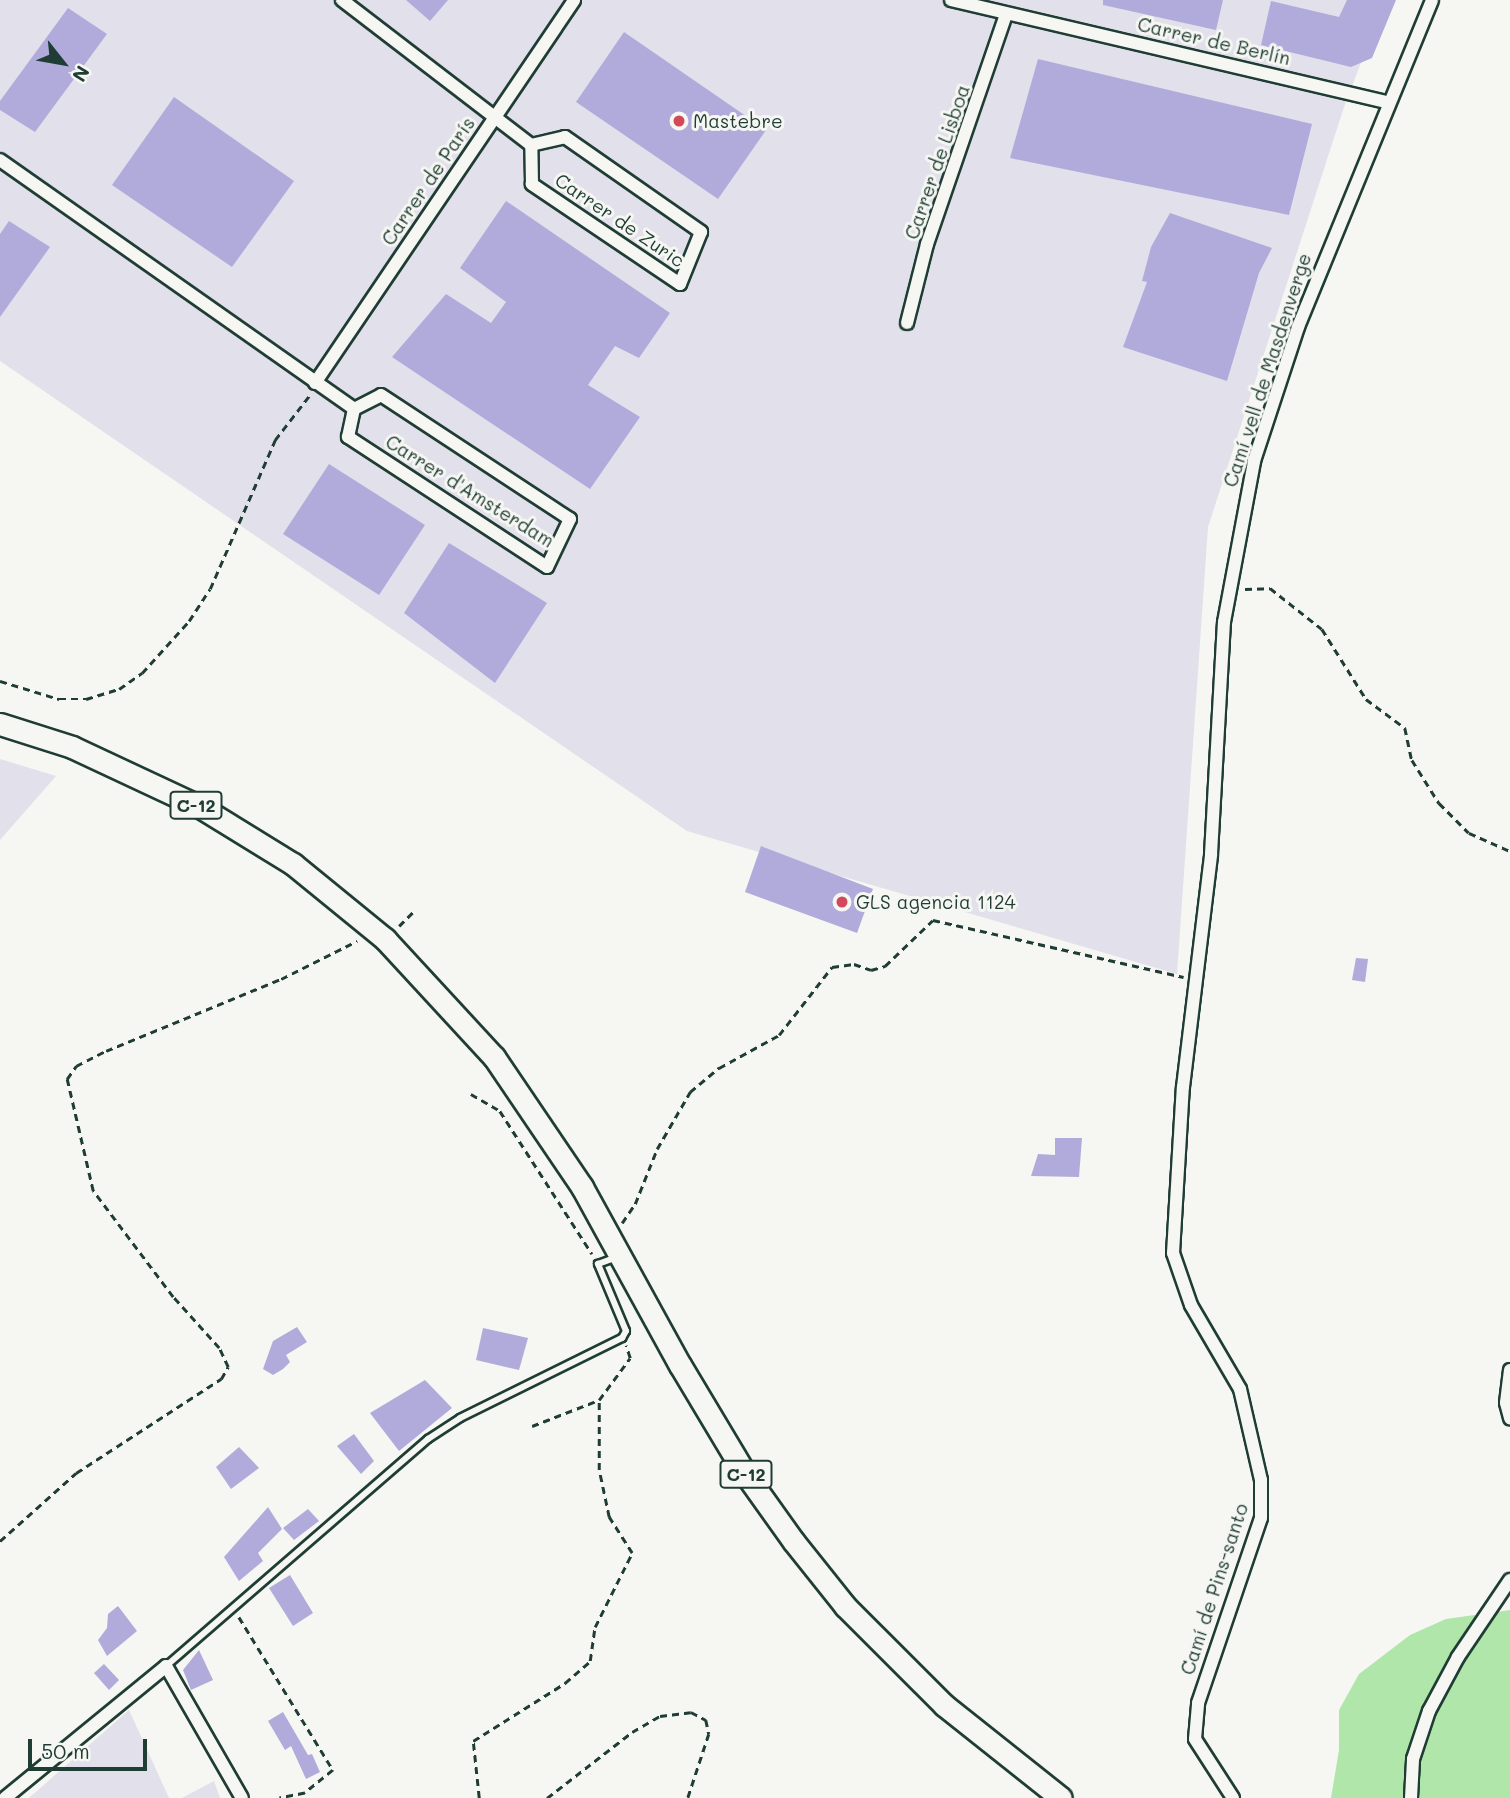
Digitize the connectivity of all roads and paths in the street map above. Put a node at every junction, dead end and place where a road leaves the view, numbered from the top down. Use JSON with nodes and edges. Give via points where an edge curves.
{"nodes":[{"id":1,"x":342,"y":0,"type":"edge"},
{"id":2,"x":574,"y":0,"type":"edge"},
{"id":3,"x":951,"y":0,"type":"edge"},
{"id":4,"x":1432,"y":0,"type":"edge"},
{"id":5,"x":1006,"y":13,"type":"junction"},
{"id":6,"x":1386,"y":102,"type":"junction"},
{"id":7,"x":494,"y":118,"type":"junction"},
{"id":8,"x":531,"y":145,"type":"junction"},
{"id":9,"x":0,"y":160,"type":"edge"},
{"id":10,"x":906,"y":323,"type":"dead end"},
{"id":11,"x":315,"y":383,"type":"junction"},
{"id":12,"x":354,"y":409,"type":"junction"},
{"id":13,"x":1235,"y":593,"type":"dead end"},
{"id":14,"x":0,"y":681,"type":"edge"},
{"id":15,"x":0,"y":723,"type":"edge"},
{"id":16,"x":1510,"y":851,"type":"edge"},
{"id":17,"x":414,"y":911,"type":"dead end"},
{"id":18,"x":377,"y":932,"type":"junction"},
{"id":19,"x":1195,"y":980,"type":"junction"},
{"id":20,"x":471,"y":1094,"type":"dead end"},
{"id":21,"x":620,"y":1226,"type":"dead end"},
{"id":22,"x":620,"y":1255,"type":"junction"},
{"id":23,"x":598,"y":1264,"type":"junction"},
{"id":24,"x":622,"y":1338,"type":"junction"},
{"id":25,"x":1510,"y":1370,"type":"edge"},
{"id":26,"x":599,"y":1400,"type":"junction"},
{"id":27,"x":1510,"y":1418,"type":"edge"},
{"id":28,"x":532,"y":1426,"type":"dead end"},
{"id":29,"x":0,"y":1542,"type":"edge"},
{"id":30,"x":1510,"y":1580,"type":"edge"},
{"id":31,"x":1510,"y":1599,"type":"edge"},
{"id":32,"x":234,"y":1608,"type":"junction"},
{"id":33,"x":1491,"y":1611,"type":"junction"},
{"id":34,"x":166,"y":1666,"type":"junction"},
{"id":35,"x":5,"y":1798,"type":"edge"},
{"id":36,"x":243,"y":1798,"type":"edge"},
{"id":37,"x":279,"y":1798,"type":"edge"},
{"id":38,"x":479,"y":1798,"type":"edge"},
{"id":39,"x":547,"y":1798,"type":"edge"},
{"id":40,"x":688,"y":1798,"type":"edge"},
{"id":41,"x":1061,"y":1798,"type":"edge"},
{"id":42,"x":1233,"y":1798,"type":"edge"},
{"id":43,"x":1411,"y":1798,"type":"edge"}],
"edges":[{"from":1,"to":7,"type":"street"},
{"from":2,"to":7,"type":"street","name":"Carrer de París"},
{"from":3,"to":5,"type":"street","name":"Carrer de Berlín"},
{"from":4,"to":6,"type":"street","name":"Camí vell de Masdenverge"},
{"from":5,"to":6,"type":"street","name":"Carrer de Berlín"},
{"from":5,"to":10,"type":"street","name":"Carrer de Lisboa","via":[[927,244]]},
{"from":6,"to":19,"type":"street","name":"Camí vell de Masdenverge","via":[[1298,327],[1248,486],[1224,622],[1211,854]]},
{"from":7,"to":8,"type":"street"},
{"from":7,"to":11,"type":"street","name":"Carrer de París"},
{"from":8,"to":8,"type":"street","name":"Carrer de Zuric","via":[[532,184],[680,284],[701,232],[565,137]]},
{"from":9,"to":11,"type":"street"},
{"from":11,"to":12,"type":"street"},
{"from":11,"to":14,"type":"path","via":[[306,405],[275,440],[210,589],[189,621],[142,673],[119,689],[86,699],[60,699]]},
{"from":12,"to":12,"type":"street","name":"Carrer d'Amsterdam","via":[[348,437],[547,567],[570,519],[381,395]]},
{"from":13,"to":16,"type":"path","via":[[1270,588],[1322,629],[1366,699],[1405,728],[1412,761],[1439,803],[1469,833]]},
{"from":15,"to":18,"type":"main road","number":"C-12","via":[[72,747],[202,808],[293,864]]},
{"from":17,"to":18,"type":"path"},
{"from":18,"to":22,"type":"main road","number":"C-12","via":[[494,1057],[582,1187]]},
{"from":18,"to":29,"type":"path","via":[[106,1051],[76,1066],[67,1079],[66,1091],[78,1120],[93,1191],[173,1297],[219,1348],[228,1367],[221,1379],[76,1473]]},
{"from":19,"to":21,"type":"path","via":[[933,920],[885,966],[871,970],[855,964],[832,967],[779,1035],[719,1068],[690,1092]]},
{"from":19,"to":42,"type":"street","name":"Camí de Pins-santo","via":[[1173,1253],[1187,1296],[1240,1389],[1256,1447],[1263,1499],[1252,1548],[1198,1703],[1195,1739]]},
{"from":20,"to":23,"type":"path","via":[[499,1111]]},
{"from":22,"to":23,"type":"lane"},
{"from":22,"to":41,"type":"main road","number":"C-12","via":[[744,1472],[837,1595],[944,1705]]},
{"from":23,"to":24,"type":"lane","via":[[626,1331]]},
{"from":24,"to":26,"type":"path","via":[[630,1358]]},
{"from":24,"to":32,"type":"lane","via":[[439,1432]]},
{"from":25,"to":27,"type":"street","via":[[1506,1403]]},
{"from":26,"to":28,"type":"path"},
{"from":26,"to":38,"type":"path","via":[[599,1471],[609,1517],[632,1553],[595,1627],[590,1661],[473,1741]]},
{"from":30,"to":33,"type":"street"},
{"from":31,"to":33,"type":"street"},
{"from":32,"to":34,"type":"lane"},
{"from":32,"to":37,"type":"path","via":[[333,1770],[305,1793]]},
{"from":33,"to":43,"type":"street","via":[[1458,1657],[1418,1737]]},
{"from":34,"to":35,"type":"street"},
{"from":34,"to":36,"type":"street"},
{"from":39,"to":40,"type":"path","via":[[632,1732],[660,1716],[691,1712],[706,1720],[709,1734]]}]}
